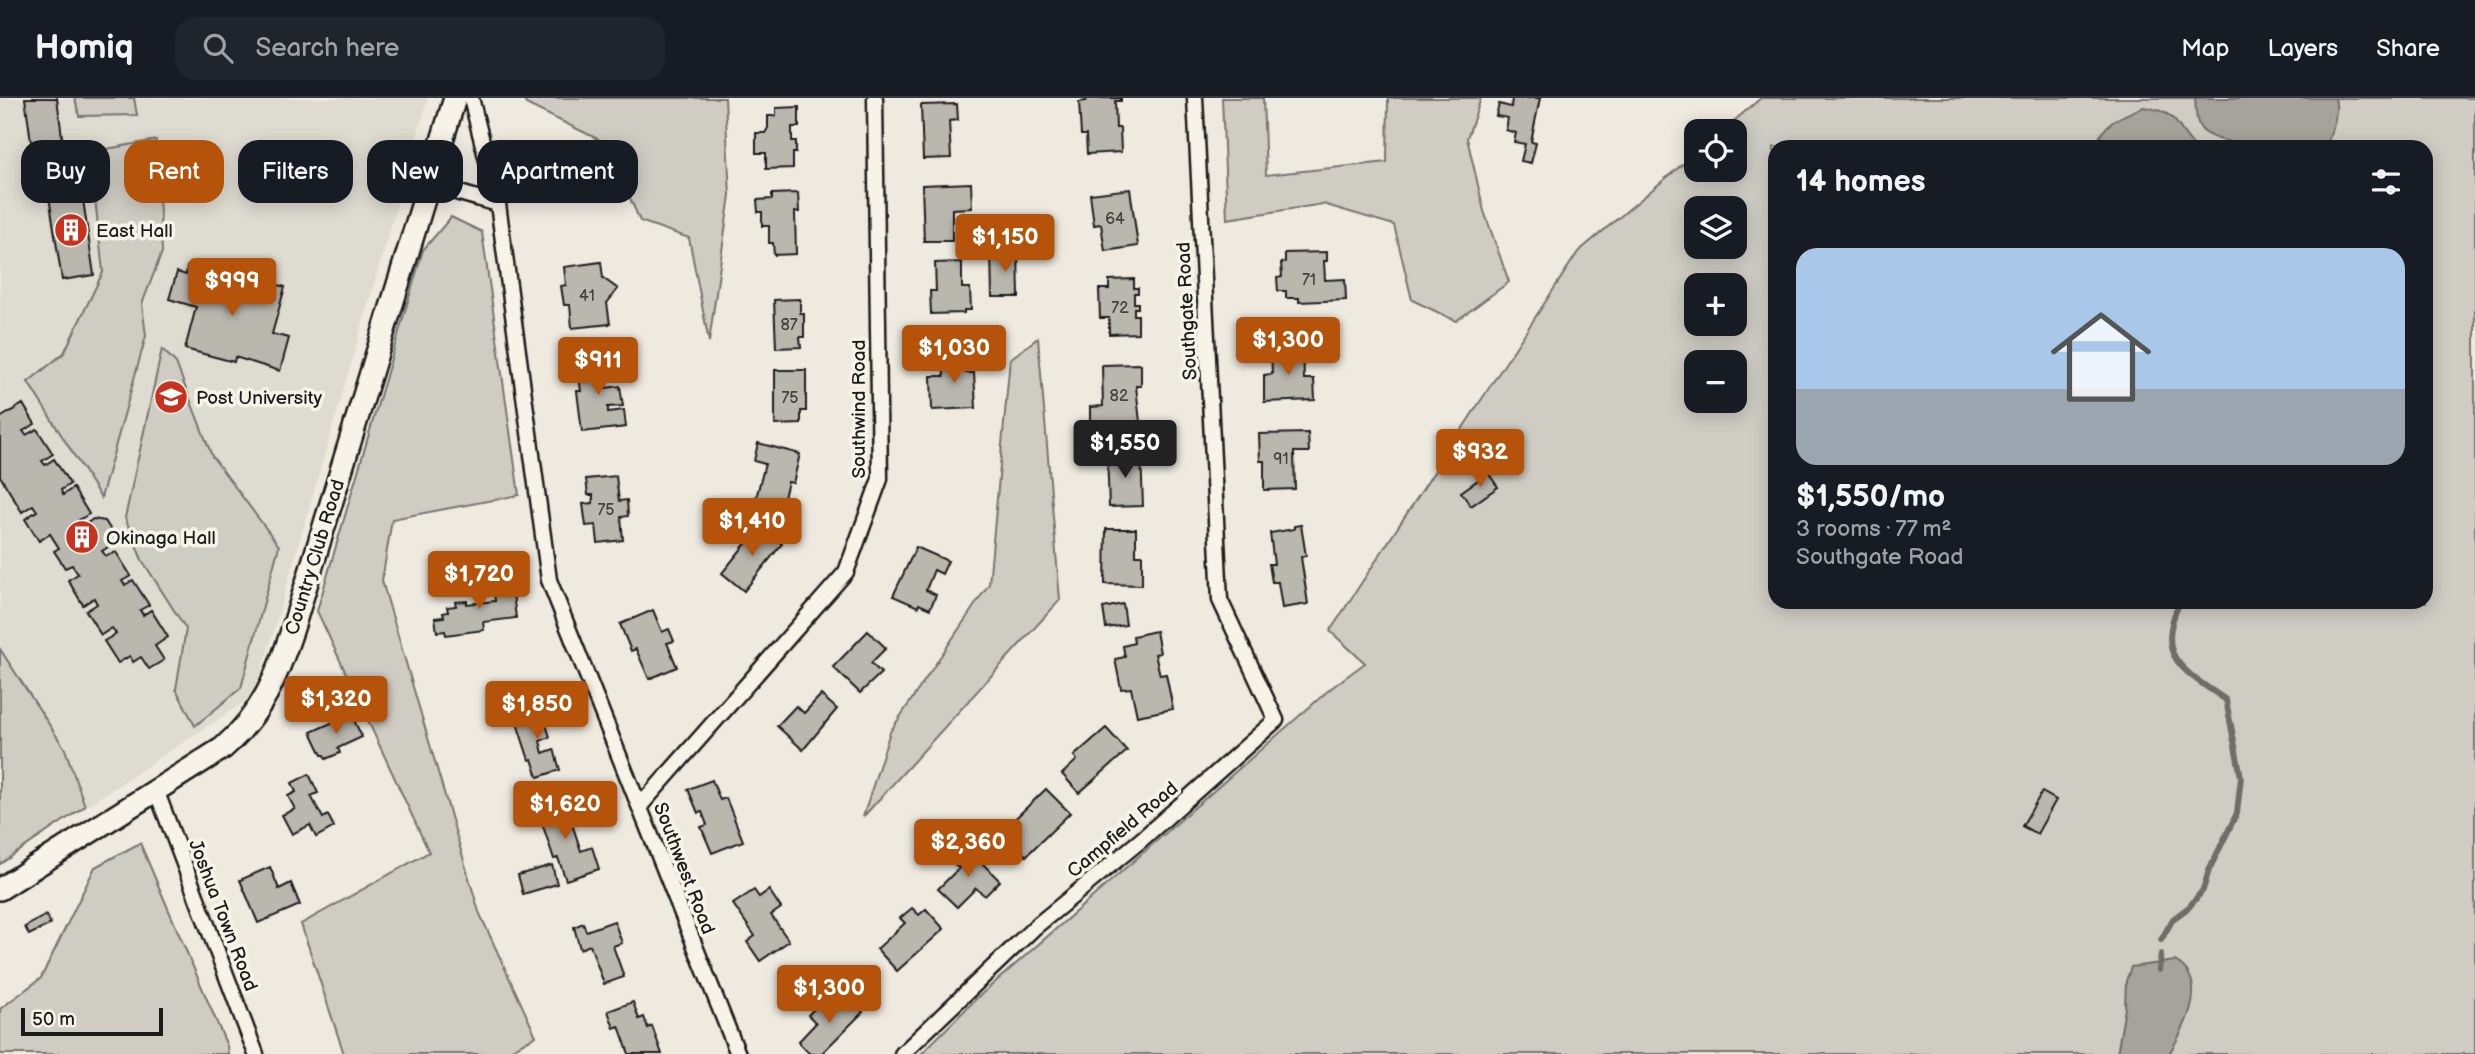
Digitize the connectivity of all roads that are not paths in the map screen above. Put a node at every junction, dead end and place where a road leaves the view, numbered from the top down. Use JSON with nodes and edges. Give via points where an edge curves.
{"nodes":[{"id":1,"x":455,"y":98,"type":"edge"},
{"id":2,"x":471,"y":98,"type":"edge"},
{"id":3,"x":875,"y":98,"type":"edge"},
{"id":4,"x":1195,"y":98,"type":"edge"},
{"id":5,"x":442,"y":140,"type":"edge"},
{"id":6,"x":463,"y":194,"type":"edge"},
{"id":7,"x":422,"y":203,"type":"edge"},
{"id":8,"x":498,"y":204,"type":"junction"},
{"id":9,"x":1276,"y":720,"type":"joint"},
{"id":10,"x":156,"y":790,"type":"junction"},
{"id":11,"x":640,"y":806,"type":"junction"},
{"id":12,"x":0,"y":889,"type":"edge"},
{"id":13,"x":256,"y":1054,"type":"edge"},
{"id":14,"x":738,"y":1054,"type":"edge"},
{"id":15,"x":902,"y":1054,"type":"edge"}],
"edges":[{"from":1,"to":5,"type":"street","name":"Country Club Road"},
{"from":2,"to":8,"type":"street","name":"Southwest Road"},
{"from":3,"to":11,"type":"street","name":"Southwind Road","via":[[880,479],[846,572]]},
{"from":4,"to":9,"type":"street","name":"Southgate Road","via":[[1220,600]]},
{"from":6,"to":8,"type":"street"},
{"from":7,"to":10,"type":"street","name":"Country Club Road","via":[[275,678],[256,715],[237,736]]},
{"from":8,"to":11,"type":"street","name":"Southwest Road","via":[[549,580]]},
{"from":9,"to":15,"type":"street","name":"Campfield Road","via":[[1035,927]]},
{"from":10,"to":12,"type":"street","name":"Country Club Road"},
{"from":10,"to":13,"type":"street","name":"Joshua Town Road"},
{"from":11,"to":14,"type":"street","name":"Southwest Road"}]}
